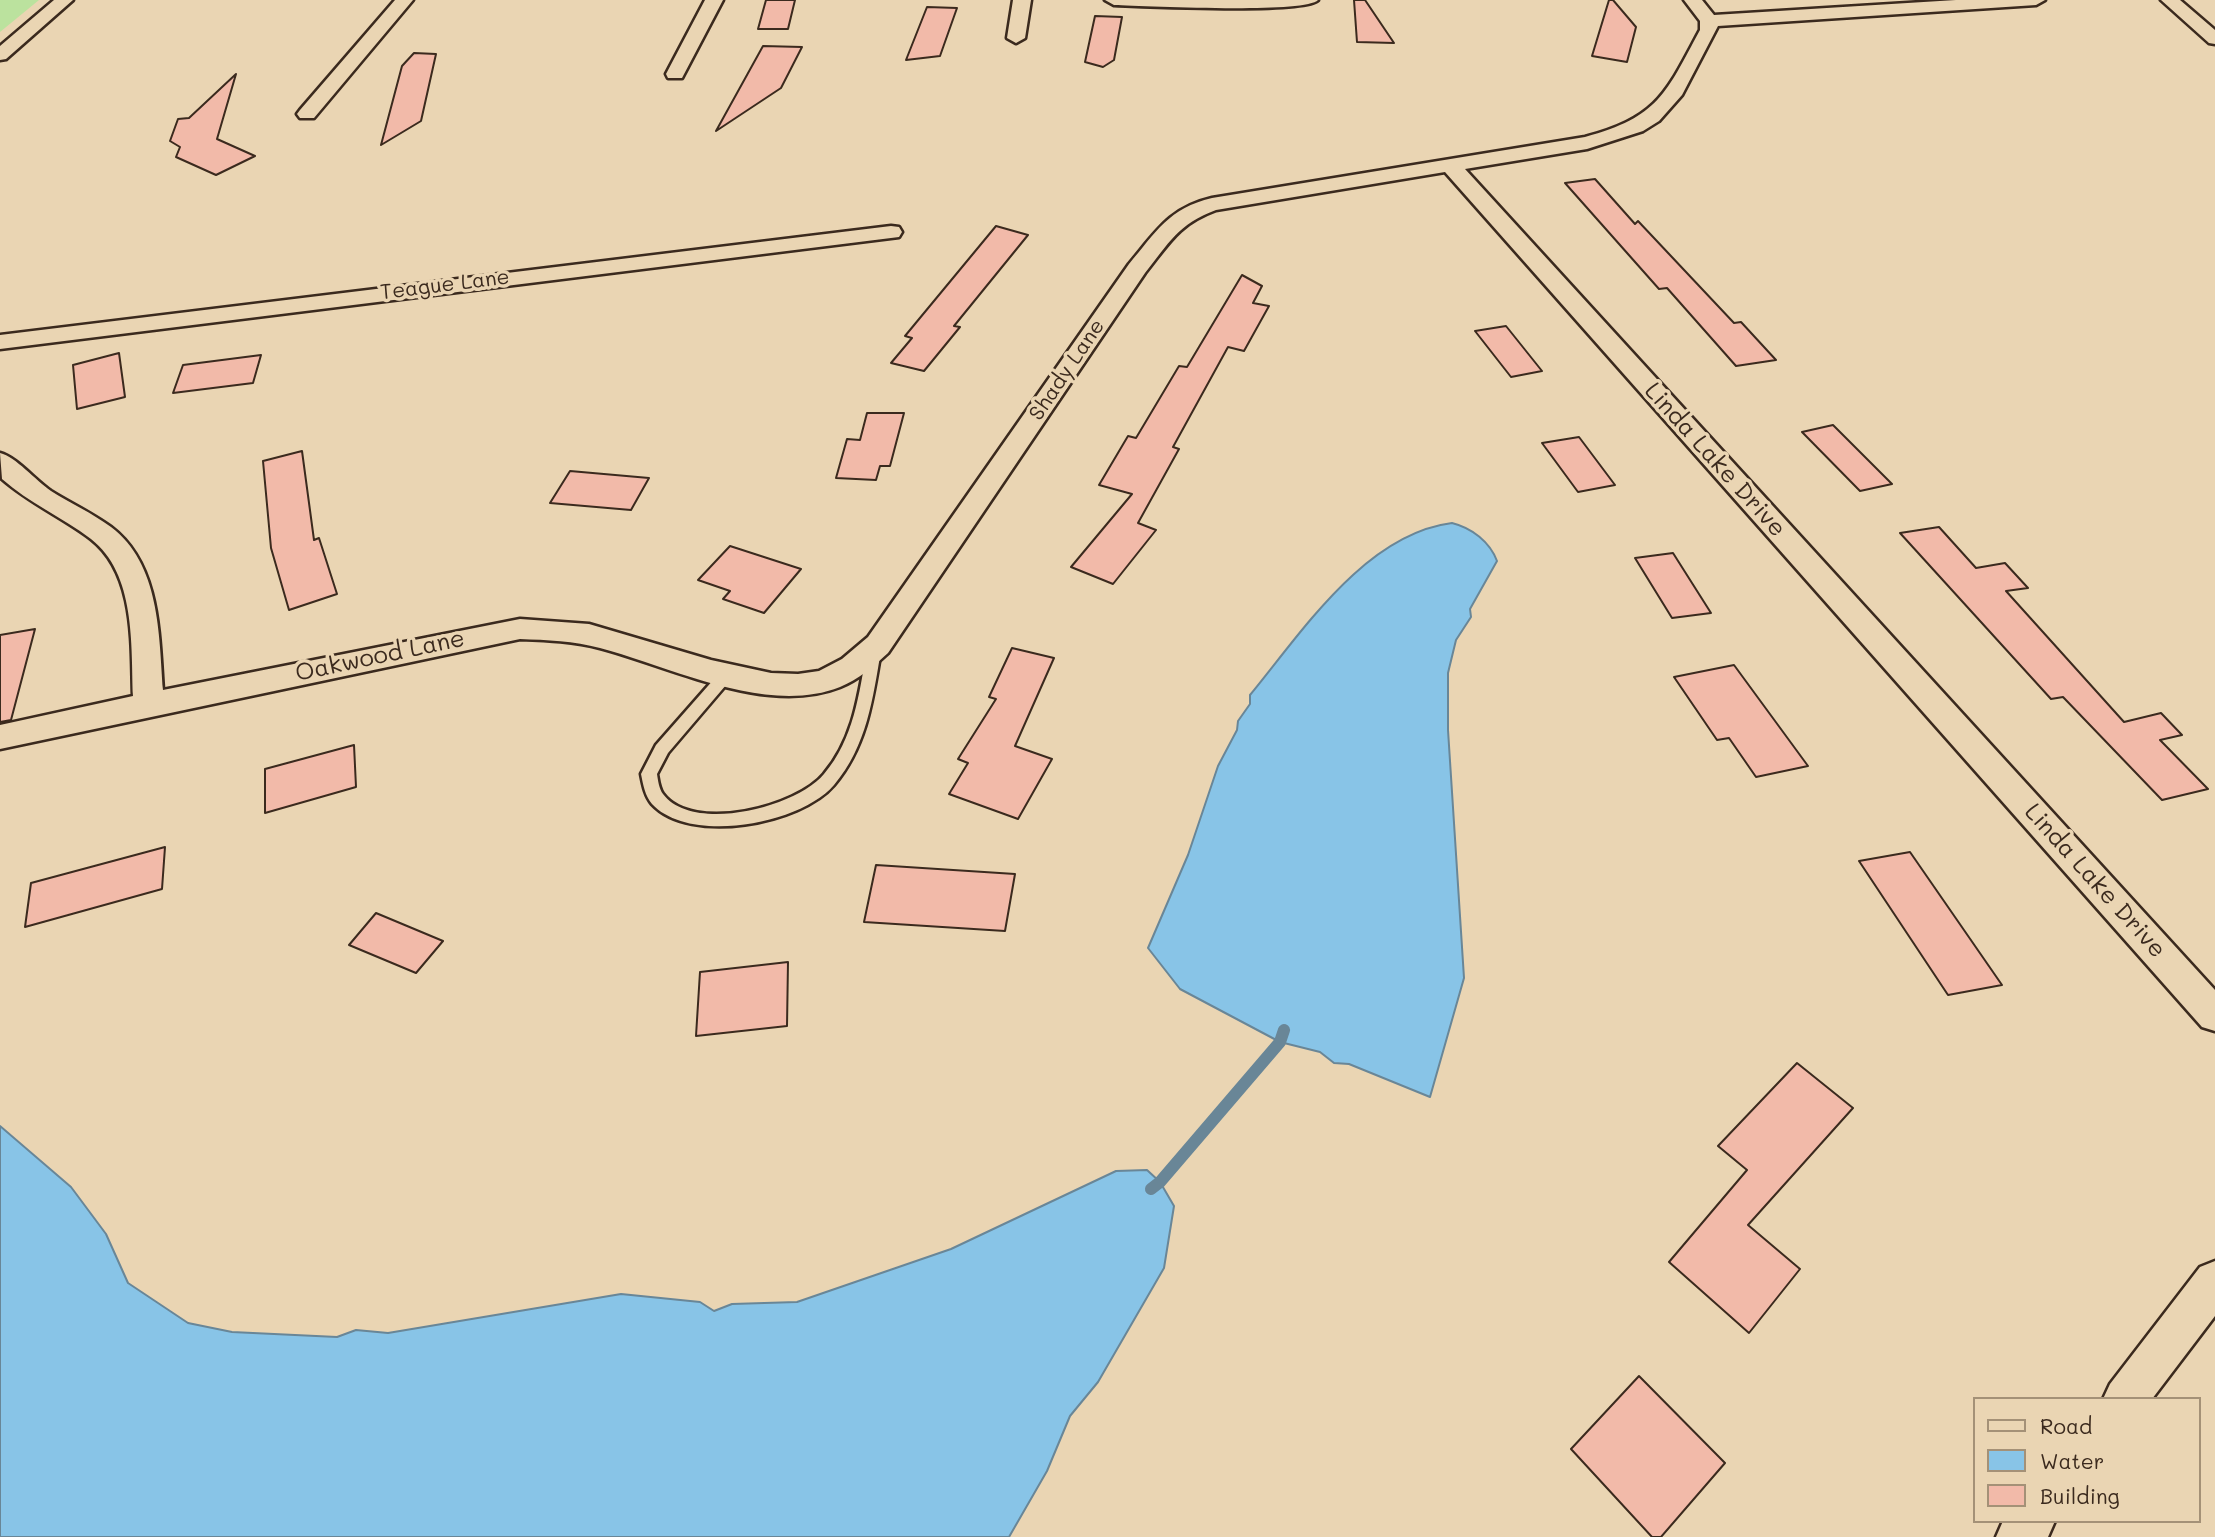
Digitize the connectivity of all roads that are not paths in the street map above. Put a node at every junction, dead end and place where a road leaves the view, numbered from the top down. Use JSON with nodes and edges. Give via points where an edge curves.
{"nodes":[{"id":1,"x":64,"y":0,"type":"edge"},
{"id":2,"x":404,"y":0,"type":"edge"},
{"id":3,"x":714,"y":0,"type":"edge"},
{"id":4,"x":1022,"y":0,"type":"edge"},
{"id":5,"x":1114,"y":0,"type":"edge"},
{"id":6,"x":1308,"y":0,"type":"edge"},
{"id":7,"x":1693,"y":0,"type":"edge"},
{"id":8,"x":2036,"y":0,"type":"edge"},
{"id":9,"x":2169,"y":0,"type":"edge"},
{"id":10,"x":1709,"y":22,"type":"junction"},
{"id":11,"x":1016,"y":38,"type":"dead end"},
{"id":12,"x":2215,"y":39,"type":"edge"},
{"id":13,"x":0,"y":55,"type":"edge"},
{"id":14,"x":675,"y":74,"type":"dead end"},
{"id":15,"x":307,"y":114,"type":"dead end"},
{"id":16,"x":1450,"y":165,"type":"junction"},
{"id":17,"x":891,"y":232,"type":"dead end"},
{"id":18,"x":0,"y":342,"type":"edge"},
{"id":19,"x":0,"y":461,"type":"edge"},
{"id":20,"x":874,"y":649,"type":"junction"},
{"id":21,"x":727,"y":674,"type":"junction"},
{"id":22,"x":758,"y":683,"type":"joint"},
{"id":23,"x":149,"y":704,"type":"junction"},
{"id":24,"x":0,"y":737,"type":"edge"},
{"id":25,"x":2215,"y":1015,"type":"edge"},
{"id":26,"x":2215,"y":1282,"type":"edge"},
{"id":27,"x":2127,"y":1397,"type":"edge"}],
"edges":[{"from":1,"to":13,"type":"street"},
{"from":2,"to":15,"type":"street"},
{"from":3,"to":14,"type":"street"},
{"from":4,"to":11,"type":"street"},
{"from":5,"to":6,"type":"street"},
{"from":7,"to":10,"type":"street"},
{"from":8,"to":10,"type":"street"},
{"from":9,"to":12,"type":"street"},
{"from":10,"to":16,"type":"street","via":[[1684,82],[1648,121],[1587,143]]},
{"from":16,"to":20,"type":"street","name":"Shady Lane","via":[[1212,204],[1185,214],[1137,269]]},
{"from":16,"to":25,"type":"street","name":"Linda Lake Drive"},
{"from":17,"to":18,"type":"street","name":"Teague Lane"},
{"from":19,"to":23,"type":"street","via":[[15,479],[44,500],[112,541],[129,564],[145,637]]},
{"from":20,"to":21,"type":"lane","via":[[859,725],[841,765],[818,791],[743,818],[706,821],[676,814],[655,797],[649,774],[662,749]]},
{"from":20,"to":22,"type":"street","name":"Shady Lane","via":[[858,664],[821,682]]},
{"from":21,"to":22,"type":"street","name":"Oakwood Lane"},
{"from":21,"to":23,"type":"street","name":"Oakwood Lane","via":[[596,636],[520,629]]},
{"from":23,"to":24,"type":"street","name":"Oakwood Lane"},
{"from":26,"to":27,"type":"street"}]}
